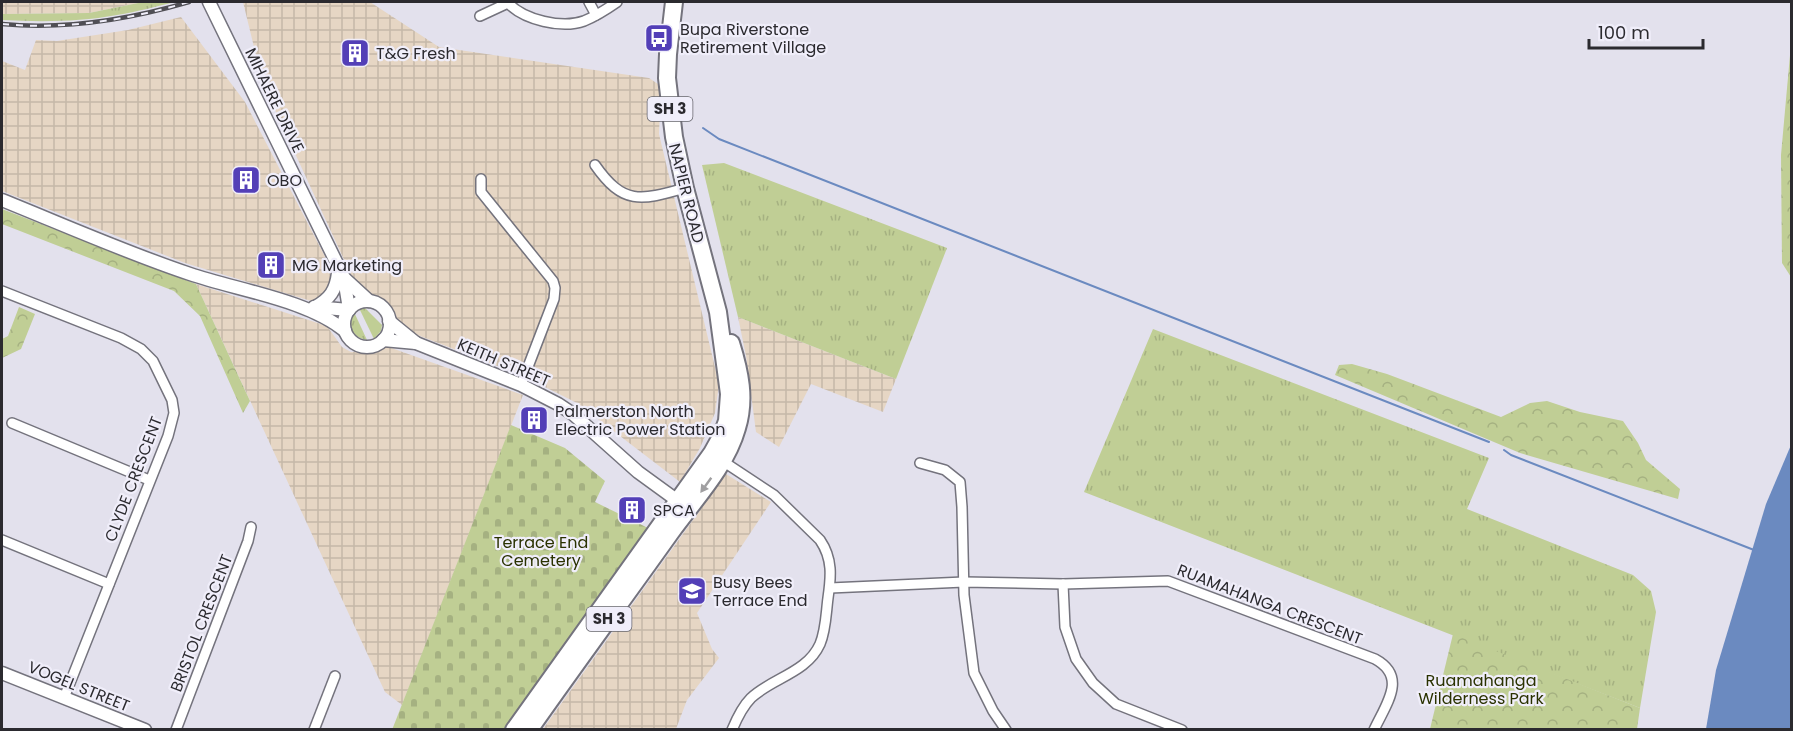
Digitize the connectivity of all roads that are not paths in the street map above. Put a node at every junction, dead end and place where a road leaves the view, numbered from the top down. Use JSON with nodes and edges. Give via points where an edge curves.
{"nodes":[{"id":1,"x":508,"y":2,"type":"edge"},
{"id":2,"x":589,"y":2,"type":"edge"},
{"id":3,"x":617,"y":2,"type":"edge"},
{"id":4,"x":674,"y":2,"type":"edge"},
{"id":5,"x":211,"y":6,"type":"edge"},
{"id":6,"x":596,"y":15,"type":"junction"},
{"id":7,"x":480,"y":16,"type":"dead end"},
{"id":8,"x":595,"y":165,"type":"dead end"},
{"id":9,"x":481,"y":178,"type":"dead end"},
{"id":10,"x":685,"y":188,"type":"junction"},
{"id":11,"x":2,"y":200,"type":"edge"},
{"id":12,"x":338,"y":266,"type":"junction"},
{"id":13,"x":344,"y":278,"type":"junction"},
{"id":14,"x":2,"y":291,"type":"edge"},
{"id":15,"x":369,"y":301,"type":"junction"},
{"id":16,"x":300,"y":306,"type":"junction"},
{"id":17,"x":315,"y":307,"type":"junction"},
{"id":18,"x":349,"y":309,"type":"junction"},
{"id":19,"x":389,"y":321,"type":"junction"},
{"id":20,"x":345,"y":331,"type":"junction"},
{"id":21,"x":383,"y":340,"type":"junction"},
{"id":22,"x":416,"y":343,"type":"junction"},
{"id":23,"x":521,"y":385,"type":"junction"},
{"id":24,"x":12,"y":423,"type":"dead end"},
{"id":25,"x":717,"y":457,"type":"junction"},
{"id":26,"x":920,"y":463,"type":"dead end"},
{"id":27,"x":149,"y":480,"type":"junction"},
{"id":28,"x":683,"y":505,"type":"junction"},
{"id":29,"x":251,"y":526,"type":"dead end"},
{"id":30,"x":2,"y":540,"type":"edge"},
{"id":31,"x":964,"y":582,"type":"junction"},
{"id":32,"x":109,"y":584,"type":"junction"},
{"id":33,"x":1063,"y":584,"type":"junction"},
{"id":34,"x":830,"y":588,"type":"junction"},
{"id":35,"x":2,"y":673,"type":"edge"},
{"id":36,"x":335,"y":676,"type":"dead end"},
{"id":37,"x":64,"y":698,"type":"junction"},
{"id":38,"x":532,"y":719,"type":"edge"},
{"id":39,"x":144,"y":729,"type":"edge"},
{"id":40,"x":176,"y":729,"type":"edge"},
{"id":41,"x":314,"y":729,"type":"edge"},
{"id":42,"x":514,"y":729,"type":"edge"},
{"id":43,"x":732,"y":729,"type":"edge"},
{"id":44,"x":1006,"y":729,"type":"edge"},
{"id":45,"x":1182,"y":729,"type":"edge"},
{"id":46,"x":1374,"y":729,"type":"edge"}],
"edges":[{"from":1,"to":6,"type":"street","via":[[521,14],[540,20],[582,22]]},
{"from":1,"to":7,"type":"street"},
{"from":2,"to":6,"type":"street"},
{"from":3,"to":6,"type":"street"},
{"from":4,"to":10,"type":"highway","name":"NAPIER ROAD","number":"SH 3","via":[[667,78]]},
{"from":5,"to":12,"type":"main road","name":"MIHAERE DRIVE"},
{"from":8,"to":10,"type":"street","via":[[608,183],[635,197]]},
{"from":9,"to":23,"type":"street","via":[[481,192],[555,288]]},
{"from":10,"to":25,"type":"highway","name":"NAPIER ROAD","number":"SH 3","via":[[718,312],[730,405]]},
{"from":11,"to":16,"type":"main road","via":[[188,273]]},
{"from":12,"to":13,"type":"main road","name":"MIHAERE DRIVE"},
{"from":12,"to":17,"type":"main road","via":[[334,291]]},
{"from":13,"to":15,"type":"main road","name":"MIHAERE DRIVE"},
{"from":13,"to":18,"type":"main road","name":"MIHAERE DRIVE"},
{"from":14,"to":27,"type":"street","name":"CLYDE CRESCENT","via":[[133,343],[153,361],[174,413]]},
{"from":15,"to":18,"type":"main road"},
{"from":15,"to":19,"type":"main road","via":[[380,305]]},
{"from":16,"to":17,"type":"main road"},
{"from":16,"to":20,"type":"main road"},
{"from":17,"to":18,"type":"main road"},
{"from":18,"to":20,"type":"main road"},
{"from":19,"to":21,"type":"main road"},
{"from":19,"to":22,"type":"main road","name":"KEITH STREET"},
{"from":20,"to":21,"type":"main road","via":[[360,345],[371,346]]},
{"from":21,"to":22,"type":"main road","name":"KEITH STREET"},
{"from":22,"to":23,"type":"main road","name":"KEITH STREET"},
{"from":23,"to":28,"type":"main road","name":"KEITH STREET","via":[[573,414],[638,472]]},
{"from":24,"to":27,"type":"street"},
{"from":25,"to":28,"type":"highway","name":"NAPIER ROAD","number":"SH 3"},
{"from":25,"to":34,"type":"street","via":[[774,495],[820,540],[829,557]]},
{"from":26,"to":31,"type":"street","via":[[945,470],[960,482]]},
{"from":27,"to":32,"type":"street","name":"CLYDE CRESCENT"},
{"from":28,"to":38,"type":"highway","name":"NAPIER ROAD","number":"SH 3"},
{"from":29,"to":40,"type":"street","name":"BRISTOL CRESCENT"},
{"from":30,"to":32,"type":"street"},
{"from":31,"to":33,"type":"street","name":"RUAMAHANGA CRESCENT"},
{"from":31,"to":34,"type":"street","name":"RUAMAHANGA CRESCENT"},
{"from":31,"to":44,"type":"street","via":[[974,673]]},
{"from":32,"to":37,"type":"street","name":"CLYDE CRESCENT"},
{"from":33,"to":45,"type":"street","via":[[1065,627],[1076,659],[1092,683],[1116,704]]},
{"from":33,"to":46,"type":"street","name":"RUAMAHANGA CRESCENT","via":[[1168,580],[1375,659],[1387,666],[1393,682]]},
{"from":34,"to":43,"type":"street","via":[[823,633],[814,654],[798,669],[749,700]]},
{"from":35,"to":37,"type":"main road","name":"VOGEL STREET"},
{"from":36,"to":41,"type":"street"},
{"from":37,"to":39,"type":"main road","name":"VOGEL STREET"},
{"from":38,"to":42,"type":"highway","name":"NAPIER ROAD","number":"SH 3"}]}
